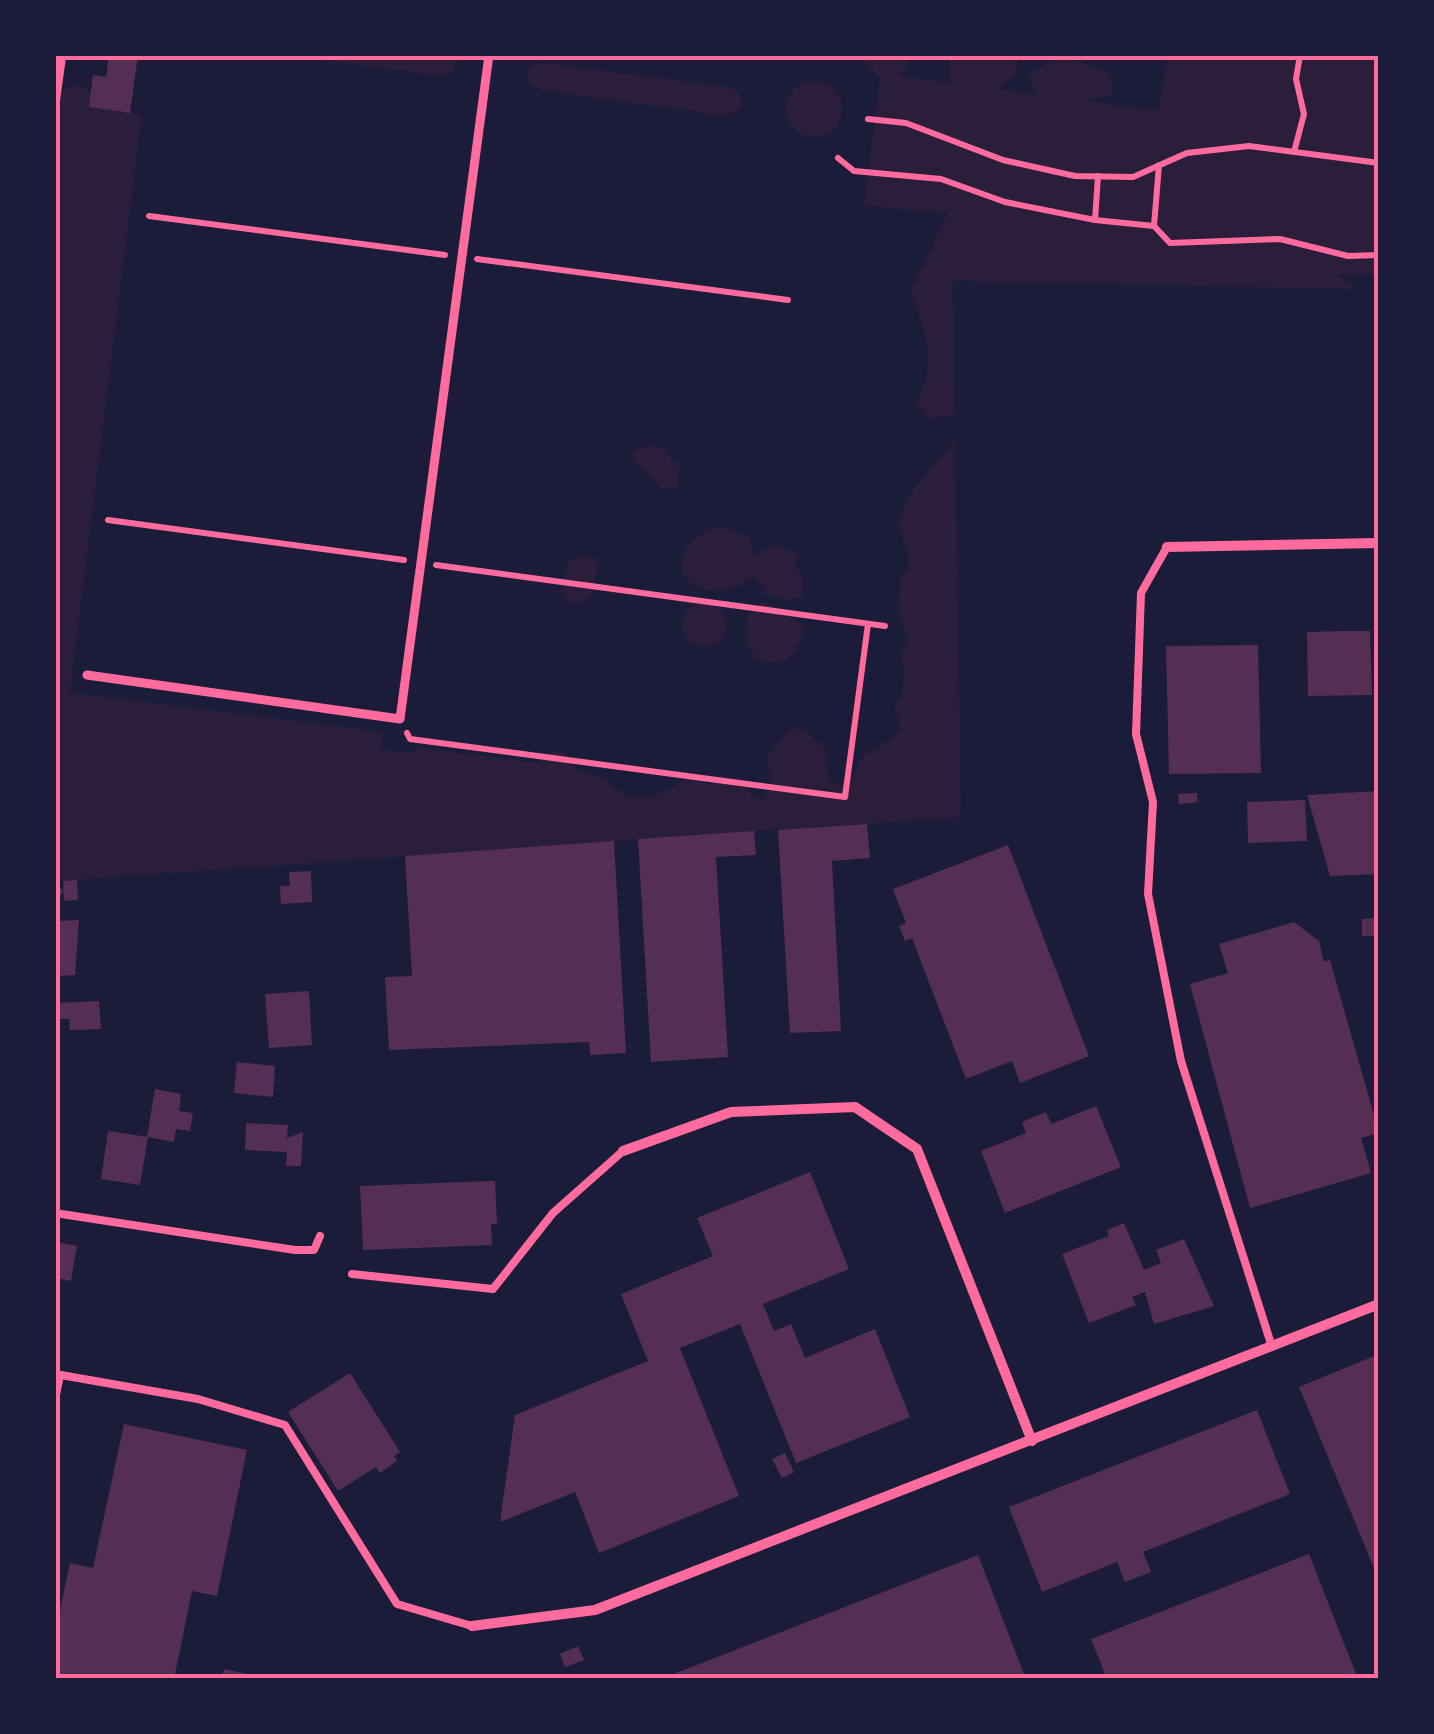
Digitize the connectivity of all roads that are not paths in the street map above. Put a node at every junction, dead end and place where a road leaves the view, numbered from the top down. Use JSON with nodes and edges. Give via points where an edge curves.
{"nodes":[{"id":1,"x":490,"y":55,"type":"edge"},
{"id":2,"x":60,"y":58,"type":"edge"},
{"id":3,"x":55,"y":108,"type":"edge"},
{"id":4,"x":1379,"y":543,"type":"edge"},
{"id":5,"x":1167,"y":547,"type":"joint"},
{"id":6,"x":87,"y":675,"type":"dead end"},
{"id":7,"x":623,"y":1151,"type":"joint"},
{"id":8,"x":55,"y":1212,"type":"edge"},
{"id":9,"x":320,"y":1236,"type":"dead end"},
{"id":10,"x":352,"y":1274,"type":"dead end"},
{"id":11,"x":1379,"y":1304,"type":"edge"},
{"id":12,"x":1272,"y":1346,"type":"junction"},
{"id":13,"x":58,"y":1375,"type":"edge"},
{"id":14,"x":55,"y":1400,"type":"edge"},
{"id":15,"x":1032,"y":1440,"type":"junction"},
{"id":16,"x":472,"y":1626,"type":"joint"}],
"edges":[{"from":1,"to":6,"type":"street","via":[[400,719]]},
{"from":2,"to":3,"type":"lane"},
{"from":4,"to":5,"type":"street"},
{"from":5,"to":12,"type":"lane","via":[[1141,593],[1136,734],[1153,802],[1148,894],[1180,1061]]},
{"from":7,"to":10,"type":"lane","via":[[553,1213],[493,1289]]},
{"from":7,"to":15,"type":"street","via":[[731,1112],[854,1107],[917,1149]]},
{"from":8,"to":9,"type":"lane","via":[[295,1250],[314,1250]]},
{"from":11,"to":12,"type":"street"},
{"from":12,"to":15,"type":"street"},
{"from":13,"to":14,"type":"lane"},
{"from":13,"to":16,"type":"lane","via":[[198,1399],[285,1425],[397,1604]]},
{"from":15,"to":16,"type":"street","via":[[595,1610]]}]}
